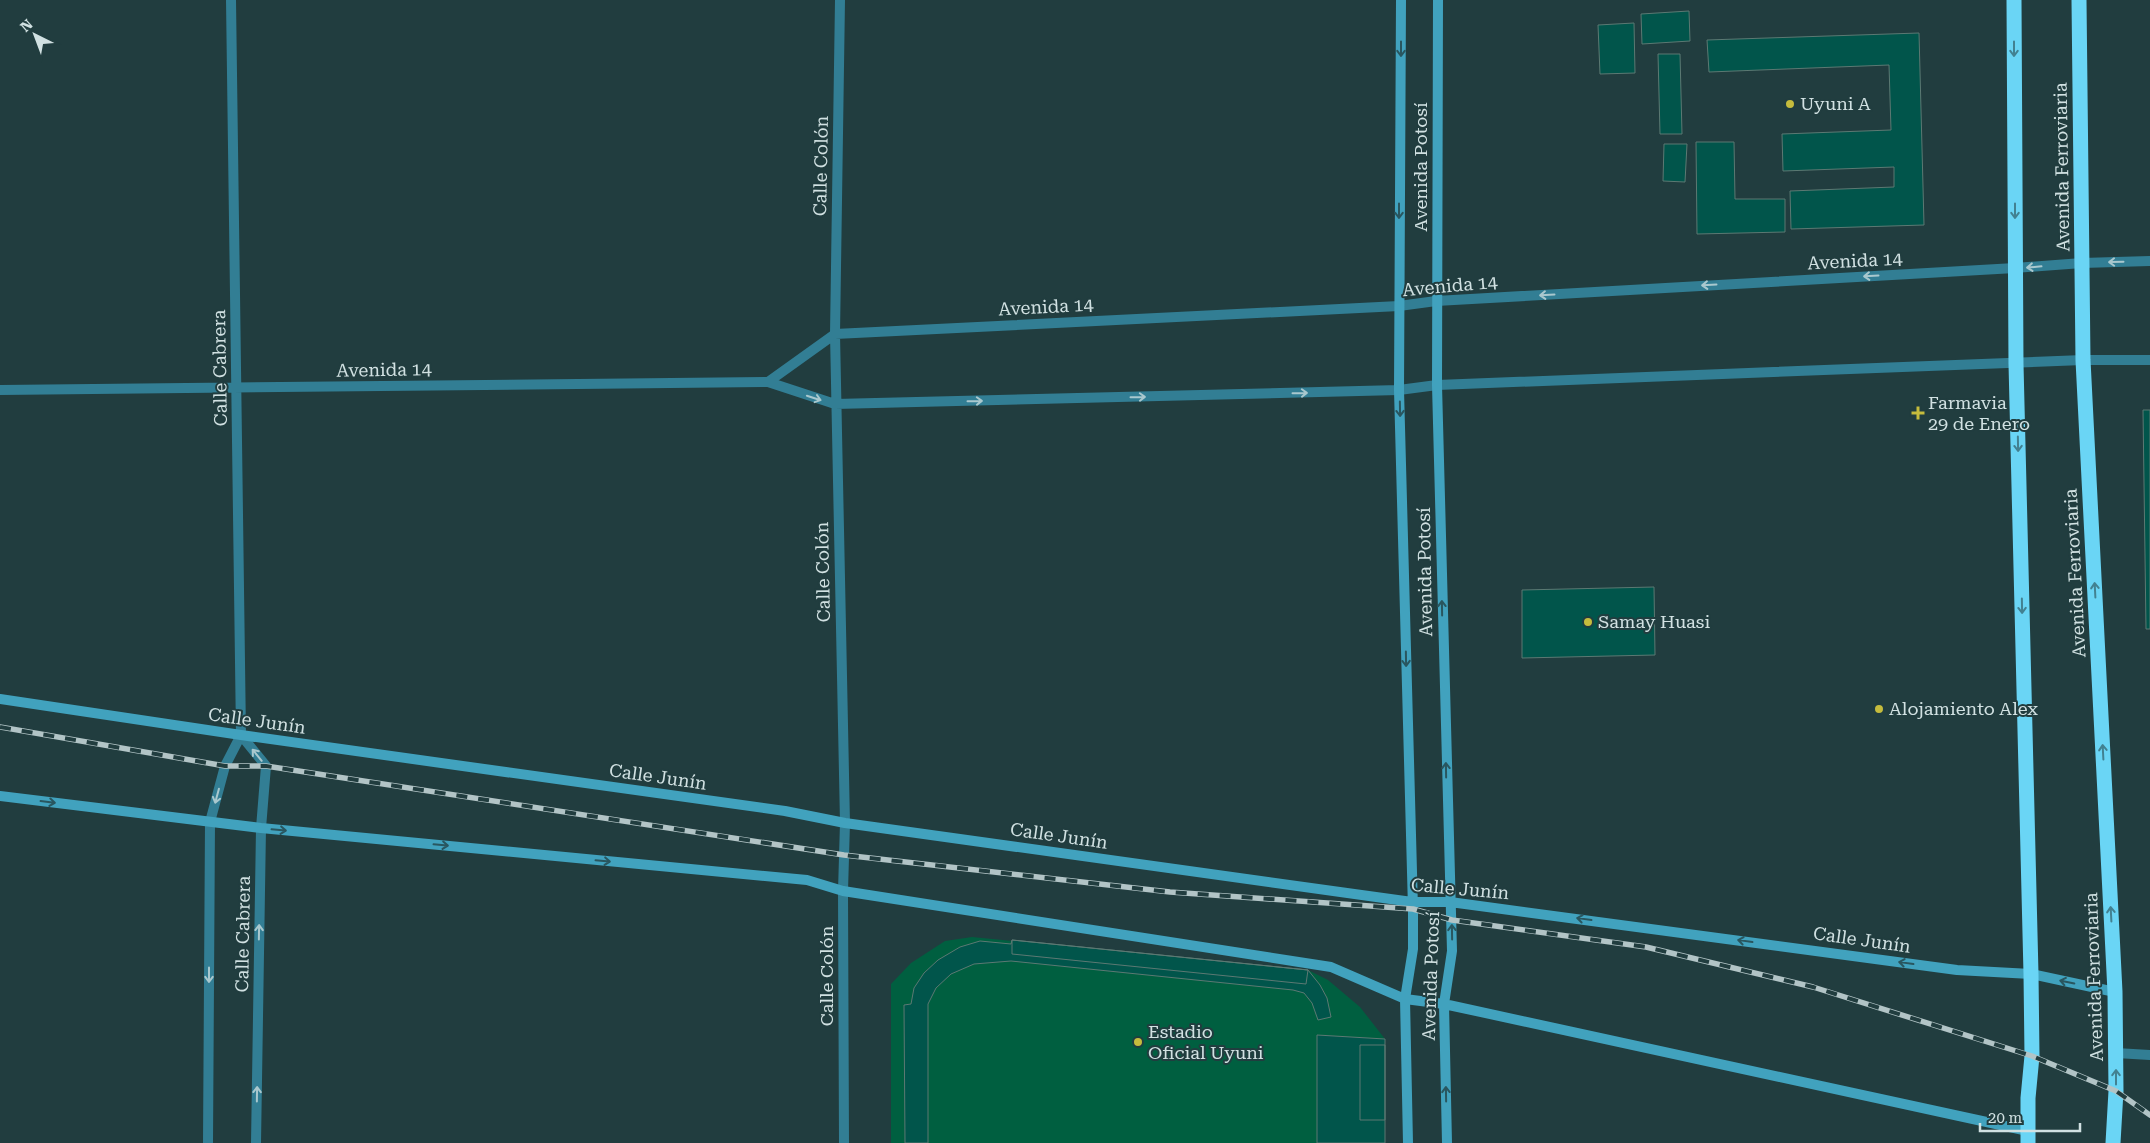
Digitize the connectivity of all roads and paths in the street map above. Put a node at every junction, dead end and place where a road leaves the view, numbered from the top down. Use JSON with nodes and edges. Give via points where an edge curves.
{"nodes":[{"id":1,"x":231,"y":0,"type":"edge"},
{"id":2,"x":840,"y":0,"type":"edge"},
{"id":3,"x":1401,"y":0,"type":"edge"},
{"id":4,"x":1438,"y":0,"type":"edge"},
{"id":5,"x":2014,"y":0,"type":"edge"},
{"id":6,"x":2079,"y":0,"type":"edge"},
{"id":7,"x":2150,"y":261,"type":"edge"},
{"id":8,"x":2082,"y":263,"type":"junction"},
{"id":9,"x":2015,"y":268,"type":"junction"},
{"id":10,"x":1436,"y":301,"type":"junction"},
{"id":11,"x":1399,"y":306,"type":"junction"},
{"id":12,"x":835,"y":334,"type":"junction"},
{"id":13,"x":2083,"y":360,"type":"junction"},
{"id":14,"x":2150,"y":360,"type":"edge"},
{"id":15,"x":2016,"y":364,"type":"junction"},
{"id":16,"x":768,"y":382,"type":"junction"},
{"id":17,"x":1437,"y":385,"type":"junction"},
{"id":18,"x":237,"y":388,"type":"junction"},
{"id":19,"x":0,"y":390,"type":"edge"},
{"id":20,"x":1400,"y":390,"type":"junction"},
{"id":21,"x":835,"y":404,"type":"junction"},
{"id":22,"x":0,"y":699,"type":"edge"},
{"id":23,"x":241,"y":735,"type":"junction"},
{"id":24,"x":0,"y":796,"type":"edge"},
{"id":25,"x":210,"y":822,"type":"junction"},
{"id":26,"x":845,"y":823,"type":"junction"},
{"id":27,"x":261,"y":828,"type":"junction"},
{"id":28,"x":843,"y":891,"type":"junction"},
{"id":29,"x":1412,"y":902,"type":"junction"},
{"id":30,"x":1450,"y":902,"type":"junction"},
{"id":31,"x":2031,"y":974,"type":"junction"},
{"id":32,"x":2115,"y":992,"type":"junction"},
{"id":33,"x":1405,"y":999,"type":"junction"},
{"id":34,"x":1444,"y":1004,"type":"junction"},
{"id":35,"x":2116,"y":1053,"type":"junction"},
{"id":36,"x":2150,"y":1055,"type":"edge"},
{"id":37,"x":2028,"y":1137,"type":"edge"},
{"id":38,"x":208,"y":1143,"type":"edge"},
{"id":39,"x":256,"y":1143,"type":"edge"},
{"id":40,"x":844,"y":1143,"type":"edge"},
{"id":41,"x":1408,"y":1143,"type":"edge"},
{"id":42,"x":1447,"y":1143,"type":"edge"},
{"id":43,"x":2113,"y":1143,"type":"edge"}],
"edges":[{"from":1,"to":18,"type":"street","name":"Calle Cabrera"},
{"from":2,"to":12,"type":"street","name":"Calle Colón"},
{"from":3,"to":11,"type":"street","name":"Avenida Potosí","one_way":true},
{"from":4,"to":10,"type":"street","name":"Avenida Potosí"},
{"from":5,"to":9,"type":"highway","one_way":true},
{"from":6,"to":8,"type":"highway","name":"Avenida Ferroviaria"},
{"from":7,"to":8,"type":"street","name":"Avenida 14","one_way":true},
{"from":8,"to":9,"type":"street","name":"Avenida 14","one_way":true},
{"from":8,"to":13,"type":"highway","name":"Avenida Ferroviaria"},
{"from":9,"to":10,"type":"street","name":"Avenida 14","one_way":true},
{"from":9,"to":15,"type":"highway"},
{"from":10,"to":11,"type":"street","name":"Avenida 14"},
{"from":10,"to":17,"type":"street","name":"Avenida Potosí"},
{"from":11,"to":12,"type":"street","name":"Avenida 14"},
{"from":11,"to":20,"type":"street","name":"Avenida Potosí"},
{"from":12,"to":16,"type":"street"},
{"from":12,"to":21,"type":"street","name":"Calle Colón"},
{"from":13,"to":14,"type":"street","name":"Avenida 14"},
{"from":13,"to":15,"type":"street","name":"Avenida 14"},
{"from":32,"to":13,"type":"highway","name":"Avenida Ferroviaria","one_way":true},
{"from":15,"to":17,"type":"street","name":"Avenida 14"},
{"from":15,"to":31,"type":"highway","one_way":true},
{"from":16,"to":18,"type":"street","name":"Avenida 14"},
{"from":16,"to":21,"type":"street","name":"Avenida 14","one_way":true},
{"from":17,"to":20,"type":"street","name":"Avenida 14"},
{"from":30,"to":17,"type":"street","name":"Avenida Potosí","one_way":true},
{"from":18,"to":19,"type":"street","name":"Avenida 14"},
{"from":18,"to":23,"type":"street","name":"Calle Cabrera"},
{"from":21,"to":20,"type":"street","name":"Avenida 14","one_way":true},
{"from":20,"to":29,"type":"street","name":"Avenida Potosí","one_way":true},
{"from":21,"to":26,"type":"street","name":"Calle Colón"},
{"from":22,"to":23,"type":"street","name":"Calle Junín"},
{"from":23,"to":25,"type":"street","name":"Calle Cabrera","one_way":true,"via":[[225,766]]},
{"from":23,"to":26,"type":"street","name":"Calle Junín","via":[[785,811]]},
{"from":27,"to":23,"type":"street","name":"Calle Cabrera","one_way":true,"via":[[266,766]]},
{"from":24,"to":25,"type":"street","one_way":true},
{"from":25,"to":27,"type":"street"},
{"from":25,"to":38,"type":"street","name":"Calle Cabrera","one_way":true},
{"from":26,"to":28,"type":"street","name":"Calle Colón"},
{"from":26,"to":29,"type":"street","name":"Calle Junín"},
{"from":27,"to":28,"type":"street","one_way":true,"via":[[807,880]]},
{"from":39,"to":27,"type":"street","name":"Calle Cabrera","one_way":true},
{"from":28,"to":33,"type":"street","via":[[1331,967]]},
{"from":28,"to":40,"type":"street","name":"Calle Colón"},
{"from":29,"to":30,"type":"street","name":"Calle Junín"},
{"from":29,"to":33,"type":"street","name":"Avenida Potosí","via":[[1413,949]]},
{"from":31,"to":30,"type":"street","name":"Calle Junín","one_way":true,"via":[[1957,970]]},
{"from":34,"to":30,"type":"street","name":"Avenida Potosí","one_way":true,"via":[[1452,951]]},
{"from":32,"to":31,"type":"street","name":"Calle Junín","one_way":true},
{"from":31,"to":37,"type":"highway","via":[[2032,1056]]},
{"from":32,"to":35,"type":"highway","name":"Avenida Ferroviaria"},
{"from":33,"to":34,"type":"street"},
{"from":33,"to":41,"type":"street","name":"Avenida Potosí"},
{"from":34,"to":37,"type":"street"},
{"from":42,"to":34,"type":"street","name":"Avenida Potosí","one_way":true},
{"from":35,"to":36,"type":"street"},
{"from":43,"to":35,"type":"highway","name":"Avenida Ferroviaria","one_way":true}]}
